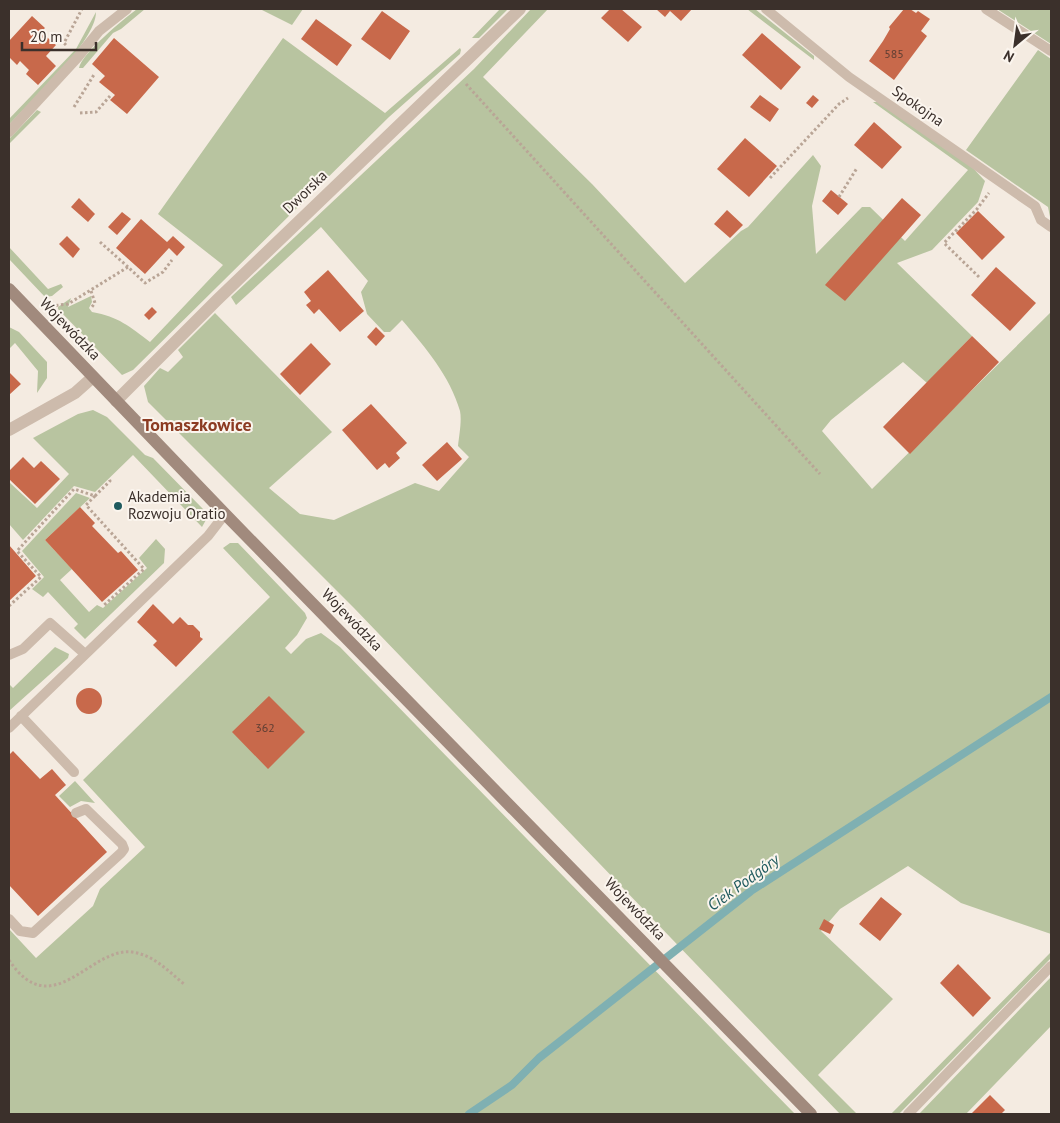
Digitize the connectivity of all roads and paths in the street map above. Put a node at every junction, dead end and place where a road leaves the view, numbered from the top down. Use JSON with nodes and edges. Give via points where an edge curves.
{"nodes":[{"id":1,"x":82,"y":9,"type":"edge"},
{"id":2,"x":127,"y":9,"type":"edge"},
{"id":3,"x":520,"y":9,"type":"edge"},
{"id":4,"x":766,"y":9,"type":"edge"},
{"id":5,"x":986,"y":9,"type":"edge"},
{"id":6,"x":69,"y":47,"type":"dead end"},
{"id":7,"x":1051,"y":51,"type":"edge"},
{"id":8,"x":454,"y":70,"type":"junction"},
{"id":9,"x":96,"y":73,"type":"dead end"},
{"id":10,"x":110,"y":96,"type":"dead end"},
{"id":11,"x":853,"y":96,"type":"dead end"},
{"id":12,"x":74,"y":107,"type":"dead end"},
{"id":13,"x":80,"y":113,"type":"dead end"},
{"id":14,"x":9,"y":132,"type":"edge"},
{"id":15,"x":857,"y":168,"type":"dead end"},
{"id":16,"x":770,"y":178,"type":"dead end"},
{"id":17,"x":993,"y":186,"type":"dead end"},
{"id":18,"x":839,"y":197,"type":"dead end"},
{"id":19,"x":1051,"y":227,"type":"edge"},
{"id":20,"x":100,"y":242,"type":"dead end"},
{"id":21,"x":172,"y":260,"type":"dead end"},
{"id":22,"x":128,"y":267,"type":"junction"},
{"id":23,"x":979,"y":277,"type":"dead end"},
{"id":24,"x":9,"y":289,"type":"edge"},
{"id":25,"x":91,"y":291,"type":"junction"},
{"id":26,"x":51,"y":306,"type":"dead end"},
{"id":27,"x":92,"y":308,"type":"dead end"},
{"id":28,"x":93,"y":377,"type":"junction"},
{"id":29,"x":116,"y":401,"type":"junction"},
{"id":30,"x":9,"y":430,"type":"edge"},
{"id":31,"x":820,"y":474,"type":"dead end"},
{"id":32,"x":110,"y":478,"type":"dead end"},
{"id":33,"x":95,"y":496,"type":"junction"},
{"id":34,"x":225,"y":514,"type":"junction"},
{"id":35,"x":9,"y":606,"type":"edge"},
{"id":36,"x":103,"y":606,"type":"dead end"},
{"id":37,"x":86,"y":654,"type":"junction"},
{"id":38,"x":9,"y":655,"type":"edge"},
{"id":39,"x":21,"y":716,"type":"junction"},
{"id":40,"x":9,"y":728,"type":"edge"},
{"id":41,"x":74,"y":772,"type":"dead end"},
{"id":42,"x":76,"y":813,"type":"dead end"},
{"id":43,"x":9,"y":919,"type":"edge"},
{"id":44,"x":9,"y":960,"type":"edge"},
{"id":45,"x":1051,"y":966,"type":"edge"},
{"id":46,"x":184,"y":984,"type":"dead end"},
{"id":47,"x":811,"y":1114,"type":"edge"},
{"id":48,"x":908,"y":1114,"type":"edge"}],
"edges":[{"from":1,"to":6,"type":"path","via":[[64,42]]},
{"from":2,"to":14,"type":"lane","via":[[99,31]]},
{"from":3,"to":8,"type":"street","name":"Dworska"},
{"from":4,"to":19,"type":"lane","name":"Spokojna","via":[[854,81],[1035,206],[1041,220]]},
{"from":5,"to":7,"type":"lane"},
{"from":8,"to":29,"type":"street","name":"Dworska"},
{"from":8,"to":31,"type":"path"},
{"from":9,"to":12,"type":"path"},
{"from":10,"to":13,"type":"path","via":[[96,112]]},
{"from":11,"to":16,"type":"path","via":[[838,104]]},
{"from":15,"to":18,"type":"path"},
{"from":17,"to":23,"type":"path","via":[[978,209],[944,243]]},
{"from":20,"to":22,"type":"path"},
{"from":21,"to":22,"type":"path","via":[[163,272],[145,283]]},
{"from":22,"to":25,"type":"path"},
{"from":24,"to":28,"type":"main road","name":"Wojewódzka"},
{"from":25,"to":26,"type":"path","via":[[68,304]]},
{"from":25,"to":27,"type":"path","via":[[95,303]]},
{"from":28,"to":29,"type":"main road","name":"Wojewódzka"},
{"from":28,"to":30,"type":"street","via":[[75,393]]},
{"from":29,"to":34,"type":"main road","name":"Wojewódzka"},
{"from":32,"to":33,"type":"path"},
{"from":33,"to":35,"type":"path","via":[[74,489],[18,551],[40,576]]},
{"from":33,"to":36,"type":"path","via":[[86,505],[144,568]]},
{"from":34,"to":37,"type":"lane","via":[[208,536]]},
{"from":34,"to":47,"type":"main road","name":"Wojewódzka"},
{"from":37,"to":38,"type":"lane","via":[[50,623],[23,650]]},
{"from":37,"to":39,"type":"lane"},
{"from":39,"to":40,"type":"lane"},
{"from":39,"to":41,"type":"lane"},
{"from":42,"to":43,"type":"lane","via":[[86,809],[92,813],[122,844],[121,853],[33,933],[20,931]]},
{"from":44,"to":46,"type":"path","via":[[26,981],[54,985],[116,954],[131,952],[151,957]]},
{"from":45,"to":48,"type":"lane"}]}
